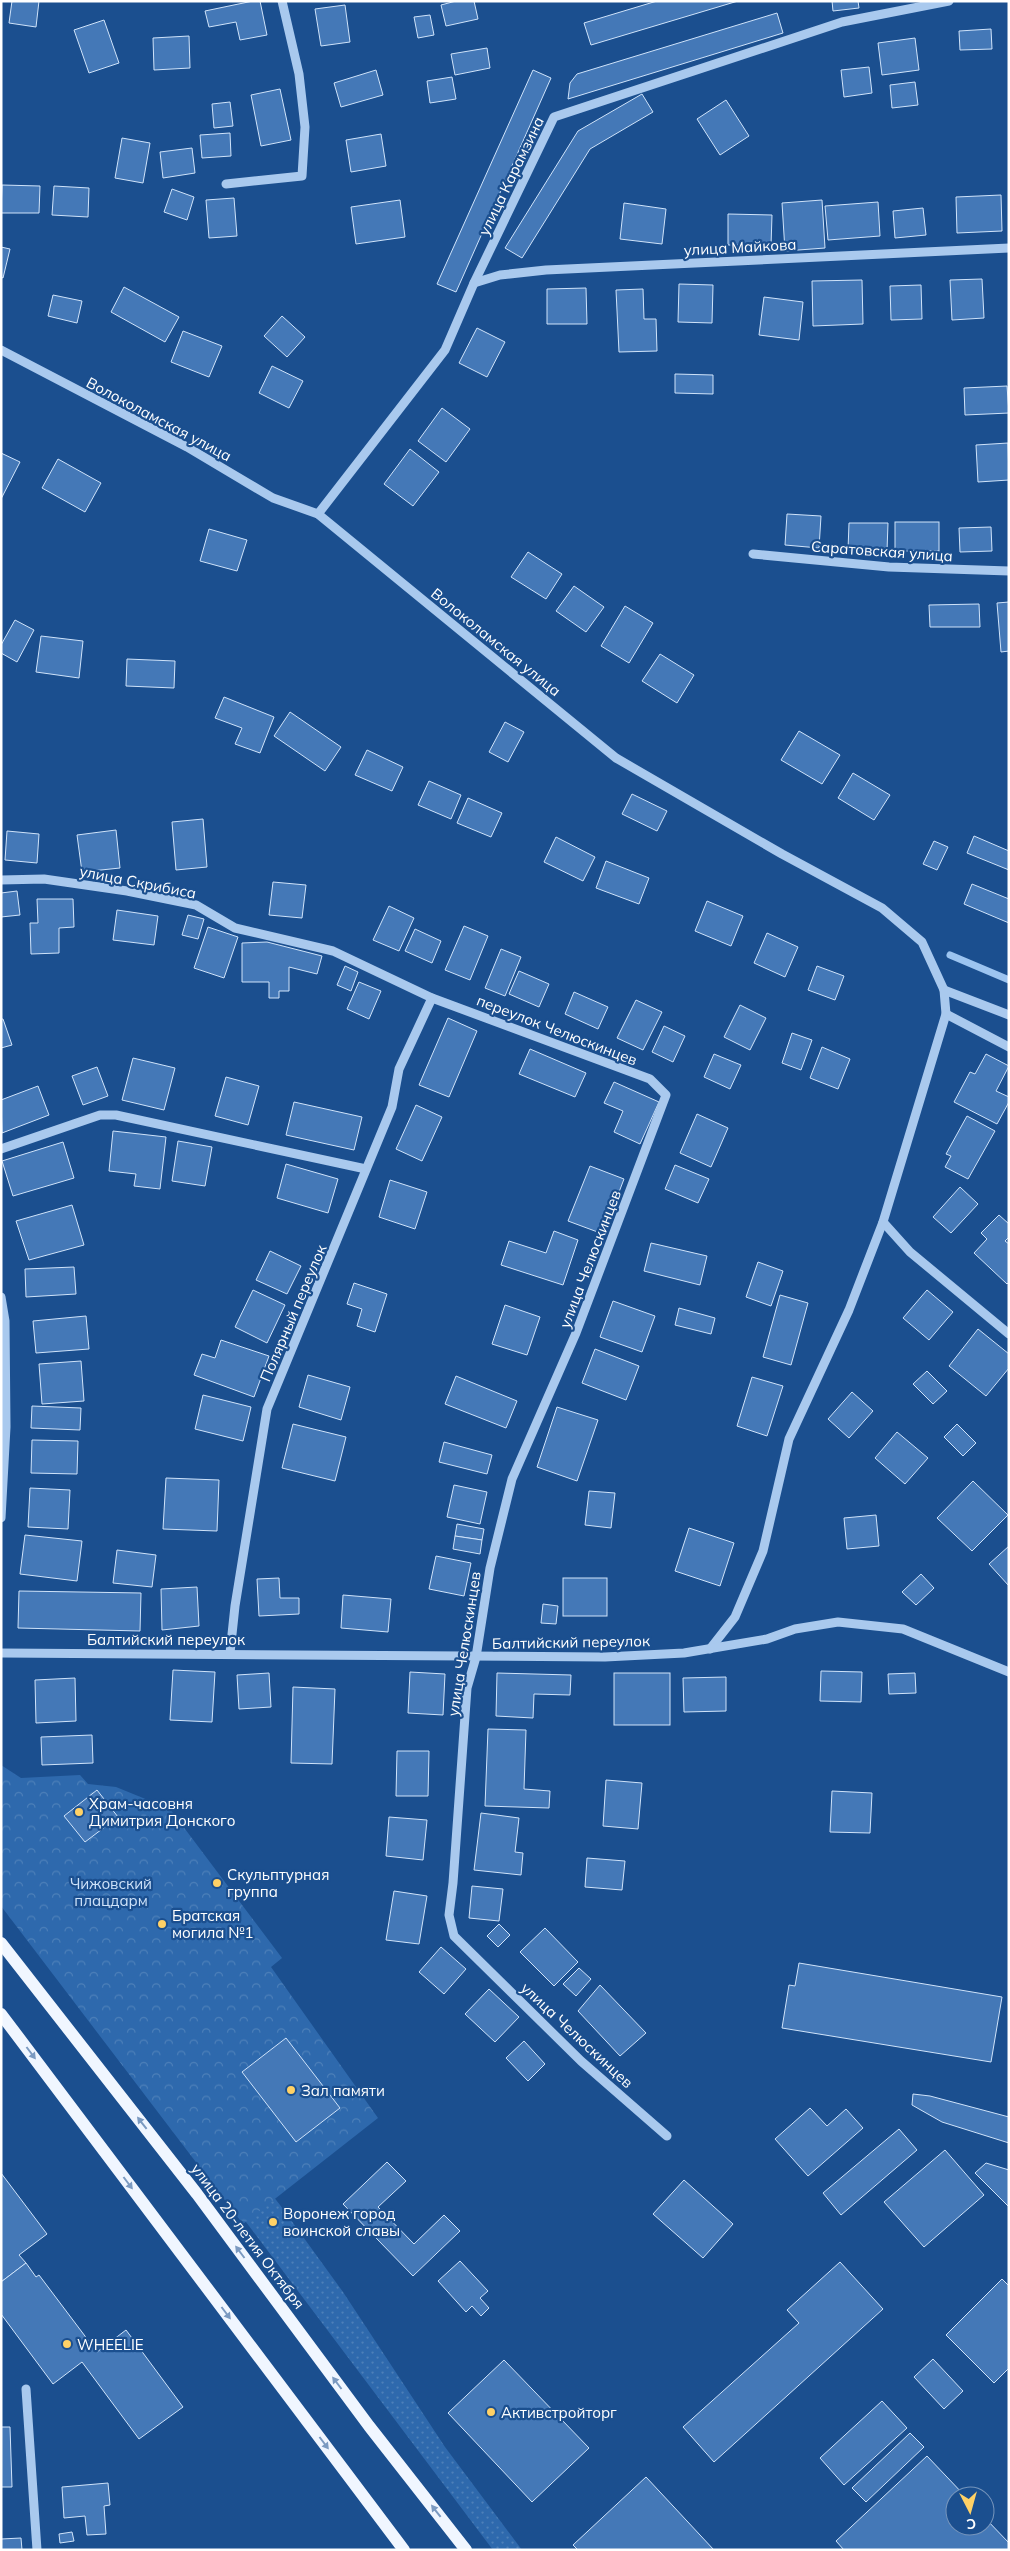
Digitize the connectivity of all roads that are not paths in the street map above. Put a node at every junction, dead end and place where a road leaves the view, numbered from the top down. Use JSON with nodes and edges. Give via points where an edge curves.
{"nodes":[{"id":1,"x":282,"y":1,"type":"edge"},
{"id":2,"x":949,"y":1,"type":"edge"},
{"id":3,"x":226,"y":184,"type":"dead end"},
{"id":4,"x":1009,"y":248,"type":"edge"},
{"id":5,"x":474,"y":282,"type":"junction"},
{"id":6,"x":1,"y":350,"type":"edge"},
{"id":7,"x":318,"y":514,"type":"junction"},
{"id":8,"x":753,"y":554,"type":"dead end"},
{"id":9,"x":1009,"y":572,"type":"edge"},
{"id":10,"x":1,"y":880,"type":"edge"},
{"id":11,"x":944,"y":990,"type":"junction"},
{"id":12,"x":432,"y":998,"type":"junction"},
{"id":13,"x":946,"y":1014,"type":"junction"},
{"id":14,"x":1009,"y":1015,"type":"edge"},
{"id":15,"x":1009,"y":1047,"type":"edge"},
{"id":16,"x":666,"y":1095,"type":"joint"},
{"id":17,"x":1,"y":1149,"type":"edge"},
{"id":18,"x":366,"y":1169,"type":"junction"},
{"id":19,"x":883,"y":1222,"type":"junction"},
{"id":20,"x":1,"y":1297,"type":"edge"},
{"id":21,"x":1009,"y":1334,"type":"edge"},
{"id":22,"x":1,"y":1518,"type":"edge"},
{"id":23,"x":710,"y":1649,"type":"junction"},
{"id":24,"x":1,"y":1653,"type":"edge"},
{"id":25,"x":230,"y":1654,"type":"junction"},
{"id":26,"x":476,"y":1657,"type":"junction"},
{"id":27,"x":1009,"y":1672,"type":"edge"},
{"id":28,"x":1,"y":1943,"type":"edge"},
{"id":29,"x":1,"y":2014,"type":"edge"},
{"id":30,"x":667,"y":2136,"type":"dead end"},
{"id":31,"x":26,"y":2389,"type":"dead end"},
{"id":32,"x":38,"y":2550,"type":"edge"},
{"id":33,"x":404,"y":2550,"type":"edge"},
{"id":34,"x":466,"y":2550,"type":"edge"}],
"edges":[{"from":1,"to":3,"type":"street","via":[[299,74],[306,126],[302,176]]},
{"from":2,"to":5,"type":"street","name":"улица Карамзина","via":[[842,22],[554,117]]},
{"from":4,"to":5,"type":"street","name":"улица Майкова","via":[[546,270],[500,275]]},
{"from":5,"to":7,"type":"street","name":"улица Карамзина","via":[[445,350]]},
{"from":6,"to":7,"type":"street","name":"Волоколамская улица","via":[[187,447],[273,498]]},
{"from":7,"to":11,"type":"street","name":"Волоколамская улица","via":[[616,758],[882,908],[922,942]]},
{"from":8,"to":9,"type":"street","name":"Саратовская улица","via":[[889,567]]},
{"from":10,"to":12,"type":"street","name":"улица Скрибиса","via":[[44,879],[196,905],[235,928],[333,951]]},
{"from":11,"to":13,"type":"street","name":"Волоколамская улица"},
{"from":11,"to":14,"type":"street"},
{"from":12,"to":16,"type":"street","name":"переулок Челюскинцев","via":[[650,1079]]},
{"from":12,"to":18,"type":"street","name":"Полярный переулок","via":[[399,1069],[392,1107]]},
{"from":13,"to":15,"type":"street"},
{"from":13,"to":19,"type":"street"},
{"from":16,"to":26,"type":"street","name":"улица Челюскинцев","via":[[576,1333],[512,1479],[490,1568]]},
{"from":17,"to":18,"type":"street","via":[[100,1115],[116,1114]]},
{"from":18,"to":25,"type":"street","name":"Полярный переулок","via":[[267,1409]]},
{"from":19,"to":21,"type":"street","via":[[910,1252]]},
{"from":19,"to":23,"type":"street","via":[[850,1310],[789,1439],[763,1552],[734,1616]]},
{"from":20,"to":22,"type":"street","via":[[5,1321],[6,1427]]},
{"from":23,"to":26,"type":"street","name":"Балтийский переулок","via":[[605,1657]]},
{"from":23,"to":27,"type":"street","name":"Балтийский переулок","via":[[767,1639],[795,1629],[829,1624],[870,1624],[903,1629]]},
{"from":24,"to":25,"type":"street","name":"Балтийский переулок"},
{"from":25,"to":26,"type":"street","name":"Балтийский переулок"},
{"from":26,"to":30,"type":"street","name":"улица Челюскинцев","via":[[467,1688],[448,1915],[454,1936],[581,2061]]},
{"from":34,"to":28,"type":"main road","name":"улица 20-летия Октября","one_way":true,"via":[[369,2426],[197,2194]]},
{"from":29,"to":33,"type":"main road","one_way":true},
{"from":31,"to":32,"type":"street"}]}
